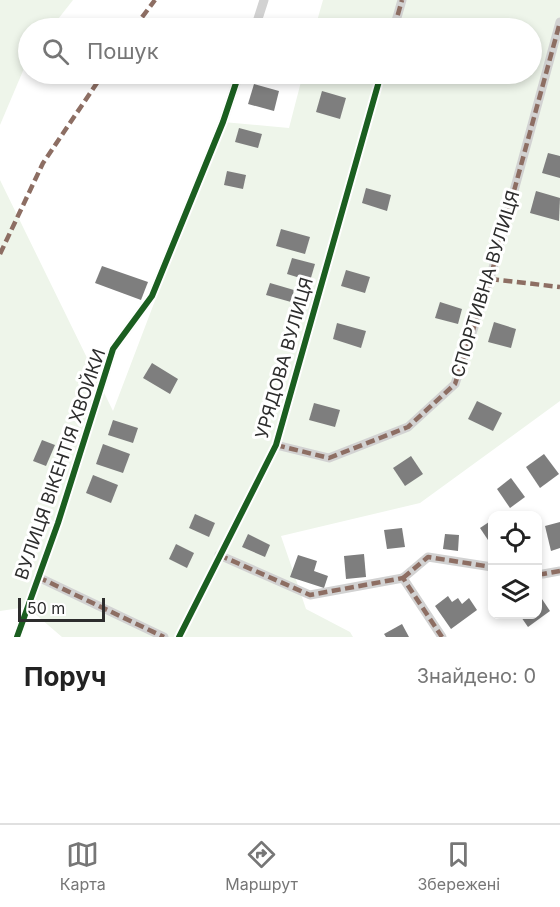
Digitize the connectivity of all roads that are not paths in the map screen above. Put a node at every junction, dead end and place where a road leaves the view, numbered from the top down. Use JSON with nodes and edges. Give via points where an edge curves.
{"nodes":[{"id":1,"x":264,"y":0,"type":"edge"},
{"id":2,"x":402,"y":0,"type":"edge"},
{"id":3,"x":258,"y":18,"type":"edge"},
{"id":4,"x":397,"y":18,"type":"edge"},
{"id":5,"x":560,"y":22,"type":"edge"},
{"id":6,"x":236,"y":84,"type":"edge"},
{"id":7,"x":378,"y":84,"type":"edge"},
{"id":8,"x":276,"y":445,"type":"junction"},
{"id":9,"x":219,"y":555,"type":"junction"},
{"id":10,"x":488,"y":566,"type":"edge"},
{"id":11,"x":560,"y":571,"type":"edge"},
{"id":12,"x":542,"y":574,"type":"edge"},
{"id":13,"x":38,"y":577,"type":"junction"},
{"id":14,"x":403,"y":578,"type":"junction"},
{"id":15,"x":16,"y":637,"type":"edge"},
{"id":16,"x":164,"y":637,"type":"edge"},
{"id":17,"x":179,"y":637,"type":"edge"},
{"id":18,"x":442,"y":637,"type":"edge"}],
"edges":[{"from":1,"to":3,"type":"street"},
{"from":2,"to":4,"type":"street"},
{"from":5,"to":8,"type":"street","name":"СПОРТИВНА ВУЛИЦЯ","via":[[489,279],[455,384],[408,427],[329,458]]},
{"from":6,"to":13,"type":"street","name":"ВУЛИЦЯ ВІКЕНТІЯ ХВОЙКИ","via":[[152,296],[113,349]]},
{"from":7,"to":8,"type":"street","name":"УРЯДОВА ВУЛИЦЯ"},
{"from":8,"to":9,"type":"street","name":"УРЯДОВА ВУЛИЦЯ"},
{"from":9,"to":14,"type":"street","via":[[310,595]]},
{"from":9,"to":17,"type":"street","name":"УРЯДОВА ВУЛИЦЯ"},
{"from":10,"to":14,"type":"street","via":[[428,557]]},
{"from":11,"to":12,"type":"street"},
{"from":13,"to":15,"type":"street","name":"ВУЛИЦЯ ВІКЕНТІЯ ХВОЙКИ"},
{"from":13,"to":16,"type":"street"},
{"from":14,"to":18,"type":"street"}]}
